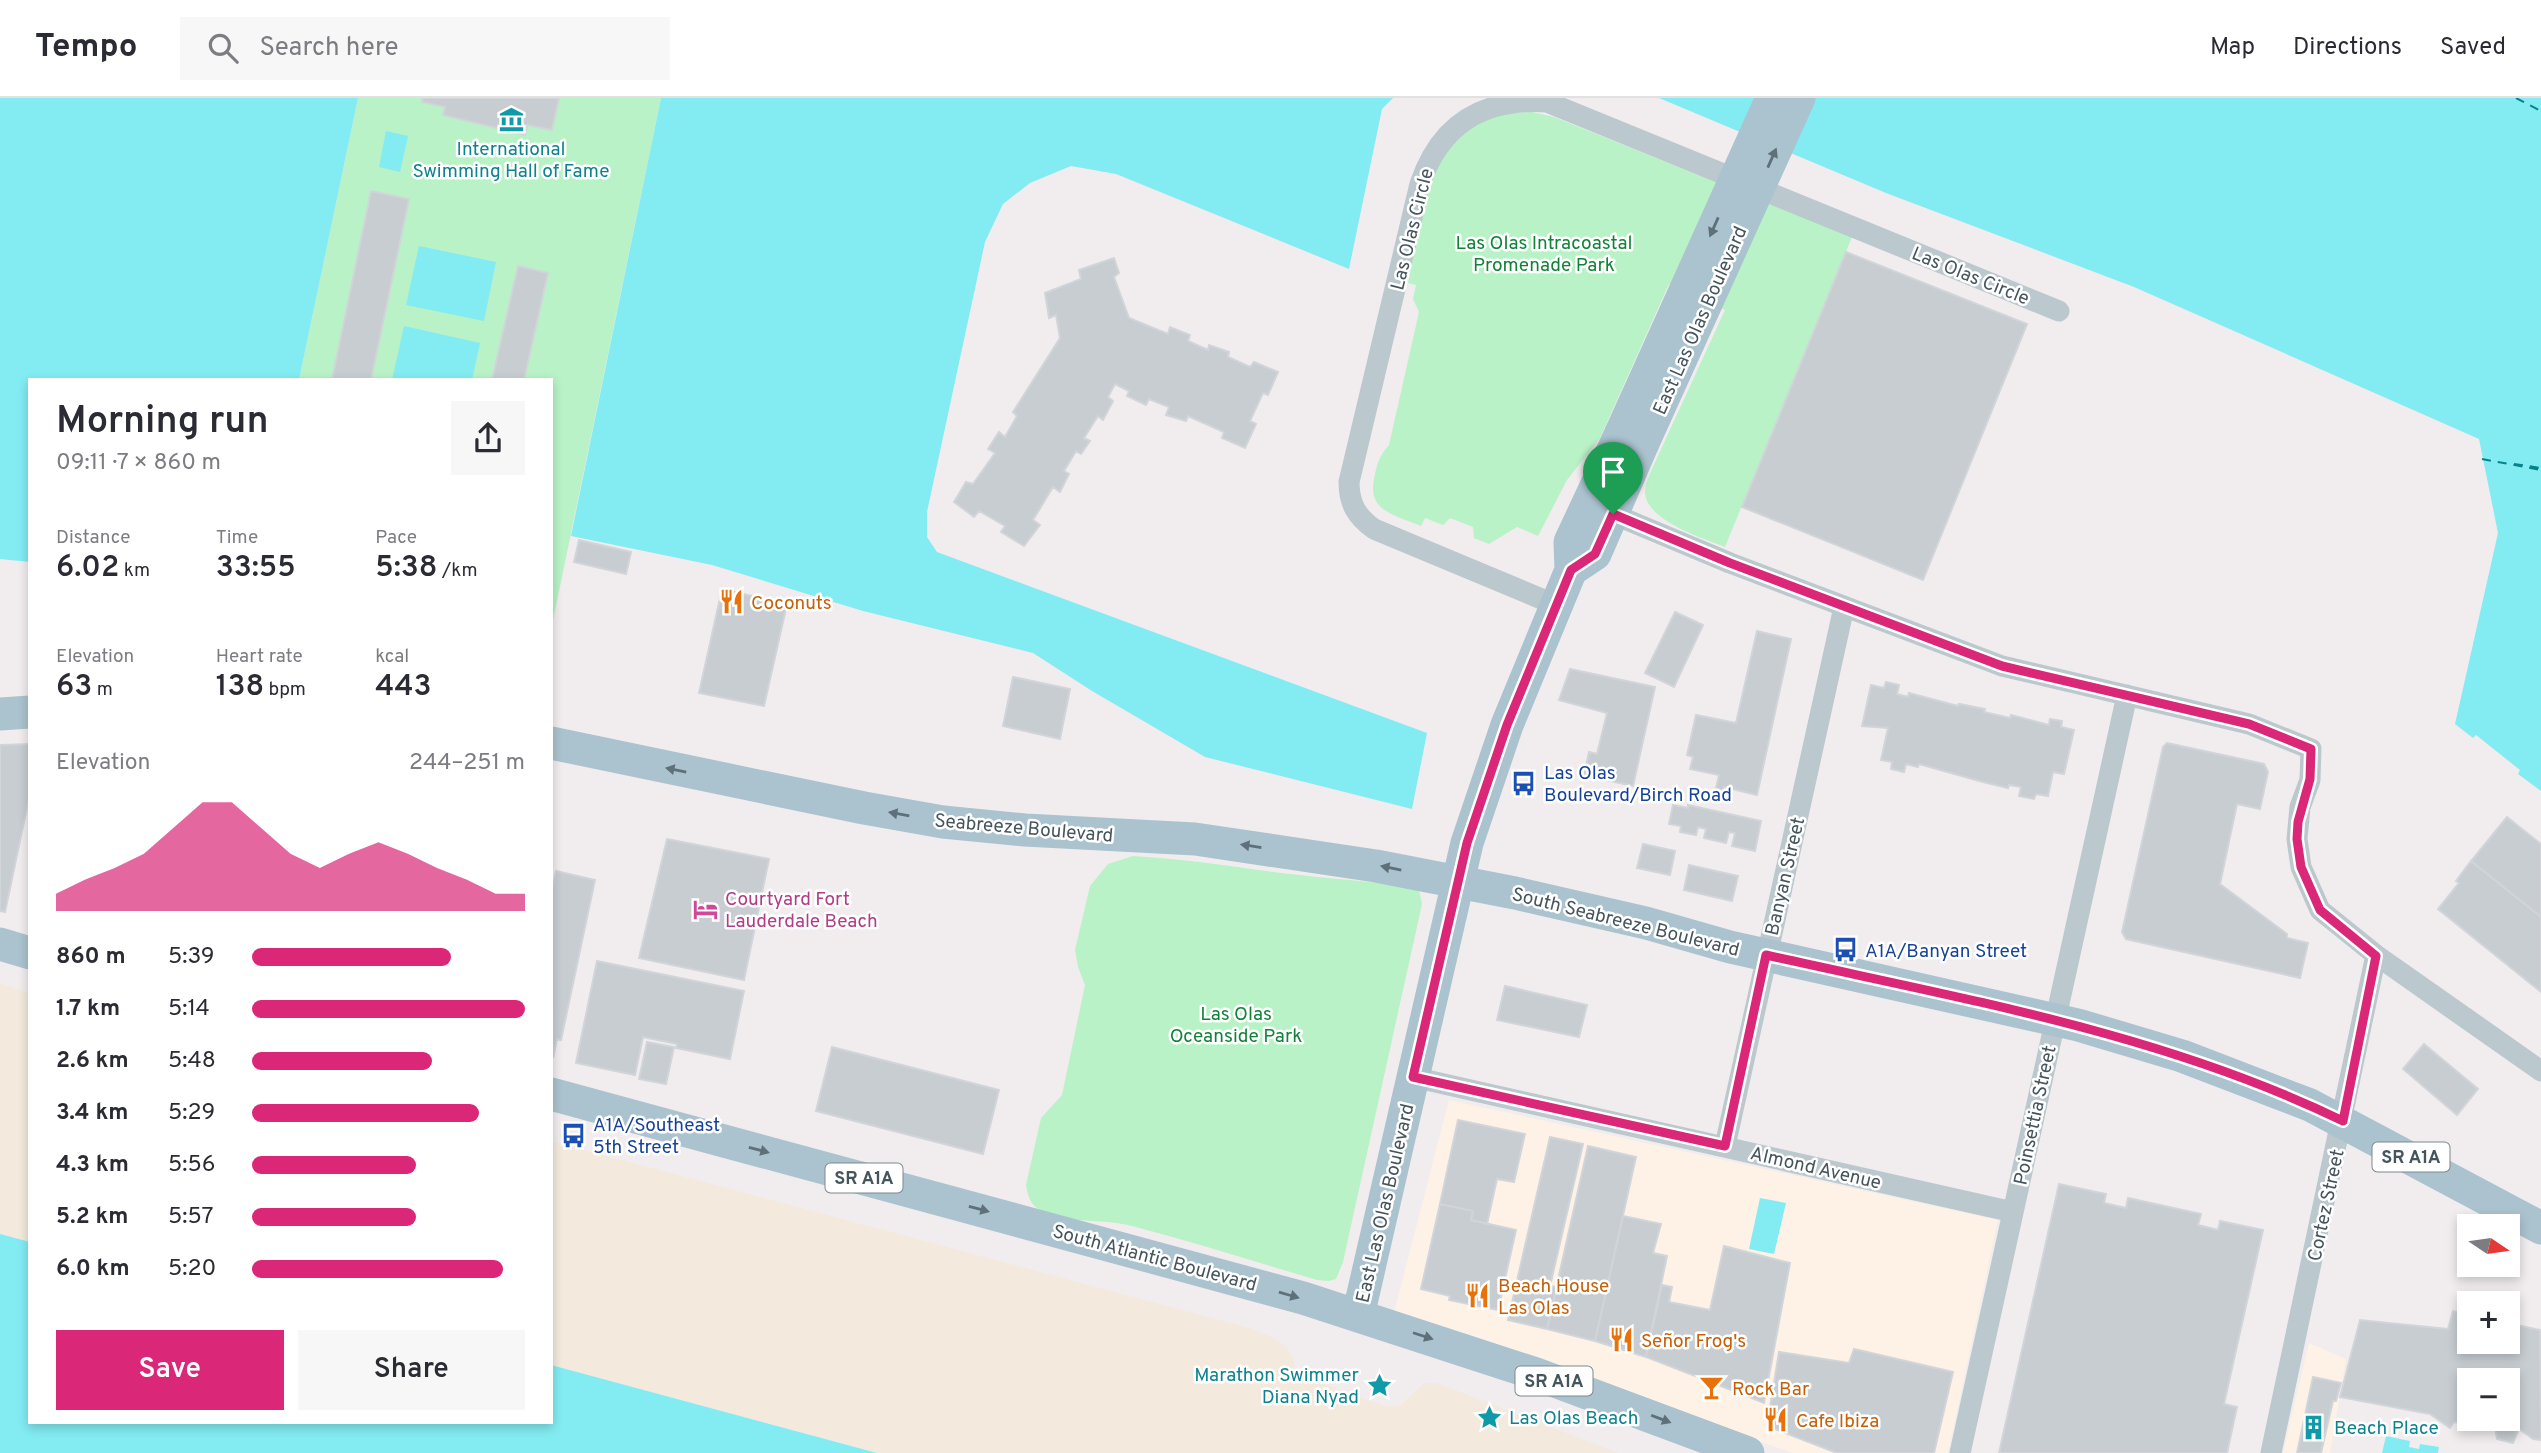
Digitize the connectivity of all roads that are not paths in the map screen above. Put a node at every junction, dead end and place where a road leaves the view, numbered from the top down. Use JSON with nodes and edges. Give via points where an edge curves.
{"nodes":[{"id":1,"x":1772,"y":98,"type":"edge"},
{"id":2,"x":1799,"y":98,"type":"edge"},
{"id":3,"x":2059,"y":311,"type":"dead end"},
{"id":4,"x":1632,"y":438,"type":"junction"},
{"id":5,"x":1613,"y":514,"type":"junction"},
{"id":6,"x":1571,"y":570,"type":"junction"},
{"id":7,"x":1556,"y":605,"type":"junction"},
{"id":8,"x":1844,"y":607,"type":"junction"},
{"id":9,"x":2127,"y":695,"type":"junction"},
{"id":10,"x":28,"y":712,"type":"edge"},
{"id":11,"x":0,"y":714,"type":"edge"},
{"id":12,"x":553,"y":743,"type":"edge"},
{"id":13,"x":1458,"y":881,"type":"junction"},
{"id":14,"x":0,"y":944,"type":"edge"},
{"id":15,"x":28,"y":952,"type":"edge"},
{"id":16,"x":1766,"y":955,"type":"junction"},
{"id":17,"x":2376,"y":956,"type":"junction"},
{"id":18,"x":2056,"y":1020,"type":"junction"},
{"id":19,"x":2541,"y":1071,"type":"edge"},
{"id":20,"x":1413,"y":1077,"type":"junction"},
{"id":21,"x":553,"y":1095,"type":"edge"},
{"id":22,"x":2343,"y":1121,"type":"junction"},
{"id":23,"x":1725,"y":1146,"type":"junction"},
{"id":24,"x":2013,"y":1212,"type":"junction"},
{"id":25,"x":2541,"y":1228,"type":"edge"},
{"id":26,"x":1358,"y":1315,"type":"junction"},
{"id":27,"x":1748,"y":1453,"type":"edge"},
{"id":28,"x":1960,"y":1453,"type":"edge"},
{"id":29,"x":2271,"y":1453,"type":"edge"}],
"edges":[{"from":1,"to":4,"type":"main road","name":"East Las Olas Boulevard","one_way":true,"bridge":true},
{"from":4,"to":2,"type":"main road","name":"East Las Olas Boulevard","one_way":true,"bridge":true},
{"from":3,"to":7,"type":"street","name":"Las Olas Circle","via":[[1555,105],[1532,99],[1483,107],[1454,126],[1432,153],[1420,184],[1349,493],[1357,515],[1374,529]]},
{"from":4,"to":5,"type":"main road","name":"East Las Olas Boulevard"},
{"from":4,"to":6,"type":"main road","name":"East Las Olas Boulevard","via":[[1570,542]]},
{"from":5,"to":6,"type":"main road","name":"East Las Olas Boulevard","via":[[1595,554]]},
{"from":5,"to":8,"type":"street"},
{"from":6,"to":7,"type":"main road","name":"East Las Olas Boulevard"},
{"from":7,"to":13,"type":"main road","name":"East Las Olas Boulevard","via":[[1501,742]]},
{"from":8,"to":9,"type":"street","via":[[2002,666]]},
{"from":8,"to":16,"type":"street","name":"Banyan Street"},
{"from":9,"to":17,"type":"street","via":[[2249,724],[2311,749],[2310,779],[2298,822],[2301,867],[2320,910]]},
{"from":9,"to":18,"type":"street","name":"Poinsettia Street"},
{"from":10,"to":11,"type":"main road"},
{"from":13,"to":12,"type":"main road","name":"Seabreeze Boulevard","number":"SR A1A","one_way":true,"via":[[1207,840],[943,822]]},
{"from":13,"to":16,"type":"main road","name":"South Seabreeze Boulevard","number":"SR A1A"},
{"from":13,"to":20,"type":"main road","name":"East Las Olas Boulevard"},
{"from":14,"to":15,"type":"main road"},
{"from":16,"to":18,"type":"main road","name":"South Seabreeze Boulevard","number":"SR A1A"},
{"from":16,"to":23,"type":"street","name":"Banyan Street"},
{"from":17,"to":19,"type":"street"},
{"from":17,"to":22,"type":"street","name":"Cortez Street"},
{"from":18,"to":22,"type":"main road","name":"South Seabreeze Boulevard","number":"SR A1A","via":[[2182,1056]]},
{"from":18,"to":24,"type":"street","name":"Poinsettia Street"},
{"from":20,"to":23,"type":"street","name":"Almond Avenue"},
{"from":20,"to":26,"type":"main road","name":"East Las Olas Boulevard"},
{"from":21,"to":26,"type":"main road","name":"South Atlantic Boulevard","number":"SR A1A","one_way":true},
{"from":22,"to":25,"type":"main road","name":"South Seabreeze Boulevard","number":"SR A1A"},
{"from":22,"to":29,"type":"street","name":"Cortez Street"},
{"from":23,"to":24,"type":"street","name":"Almond Avenue"},
{"from":24,"to":28,"type":"street","name":"Poinsettia Street"},
{"from":26,"to":27,"type":"main road","name":"South Atlantic Boulevard","number":"SR A1A","one_way":true}]}
